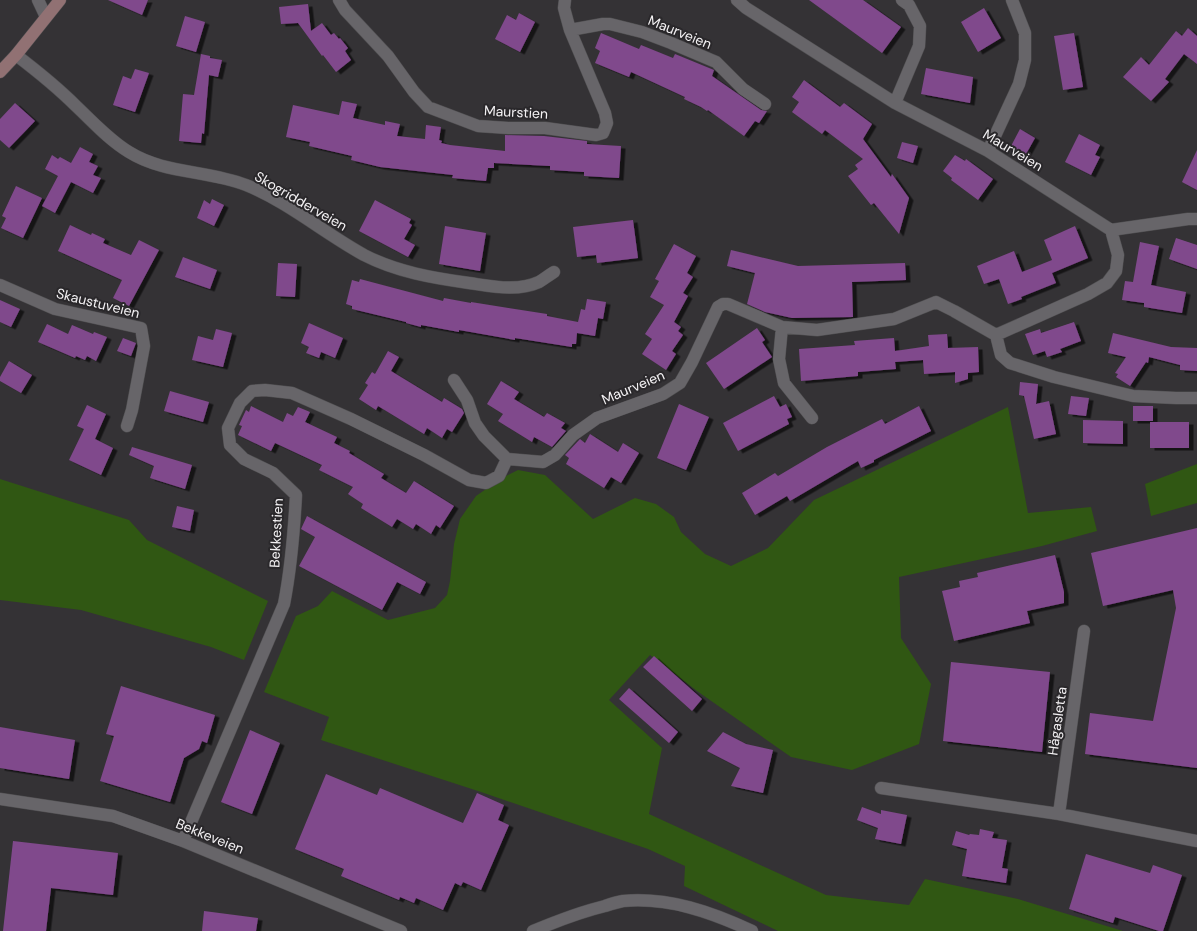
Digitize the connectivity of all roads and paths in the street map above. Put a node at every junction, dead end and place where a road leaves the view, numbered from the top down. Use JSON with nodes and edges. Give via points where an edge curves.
{"nodes":[{"id":1,"x":38,"y":0,"type":"edge"},
{"id":2,"x":60,"y":0,"type":"edge"},
{"id":3,"x":339,"y":0,"type":"edge"},
{"id":4,"x":566,"y":0,"type":"edge"},
{"id":5,"x":737,"y":0,"type":"edge"},
{"id":6,"x":902,"y":0,"type":"edge"},
{"id":7,"x":1012,"y":0,"type":"edge"},
{"id":8,"x":46,"y":17,"type":"junction"},
{"id":9,"x":570,"y":30,"type":"junction"},
{"id":10,"x":16,"y":55,"type":"junction"},
{"id":11,"x":0,"y":72,"type":"edge"},
{"id":12,"x":895,"y":103,"type":"junction"},
{"id":13,"x":765,"y":104,"type":"dead end"},
{"id":14,"x":988,"y":151,"type":"junction"},
{"id":15,"x":1197,"y":219,"type":"edge"},
{"id":16,"x":1111,"y":230,"type":"junction"},
{"id":17,"x":554,"y":272,"type":"dead end"},
{"id":18,"x":0,"y":285,"type":"edge"},
{"id":19,"x":782,"y":327,"type":"junction"},
{"id":20,"x":996,"y":335,"type":"junction"},
{"id":21,"x":454,"y":380,"type":"dead end"},
{"id":22,"x":1197,"y":398,"type":"edge"},
{"id":23,"x":812,"y":418,"type":"dead end"},
{"id":24,"x":127,"y":426,"type":"dead end"},
{"id":25,"x":508,"y":459,"type":"junction"},
{"id":26,"x":1084,"y":631,"type":"dead end"},
{"id":27,"x":881,"y":788,"type":"dead end"},
{"id":28,"x":0,"y":799,"type":"edge"},
{"id":29,"x":1060,"y":814,"type":"junction"},
{"id":30,"x":1197,"y":841,"type":"edge"},
{"id":31,"x":183,"y":842,"type":"junction"},
{"id":32,"x":401,"y":931,"type":"edge"},
{"id":33,"x":533,"y":931,"type":"edge"},
{"id":34,"x":752,"y":931,"type":"edge"}],
"edges":[{"from":1,"to":8,"type":"street"},
{"from":2,"to":8,"type":"street"},
{"from":3,"to":9,"type":"street","name":"Maurstien","via":[[345,10],[388,56],[428,108],[478,126],[545,128],[596,135],[603,132],[607,123],[605,113]]},
{"from":4,"to":9,"type":"street","name":"Maurstien","via":[[564,8]]},
{"from":5,"to":12,"type":"street","name":"Maurveien"},
{"from":6,"to":12,"type":"street","via":[[909,4],[920,26],[919,46]]},
{"from":7,"to":14,"type":"street","via":[[1025,33],[1025,60],[1019,84]]},
{"from":8,"to":10,"type":"street"},
{"from":9,"to":13,"type":"street","name":"Maurveien","via":[[610,24],[671,43],[716,62],[743,89]]},
{"from":10,"to":11,"type":"street"},
{"from":10,"to":17,"type":"street","name":"Skogridderveien","via":[[47,79],[114,141],[133,154],[164,166],[246,185],[299,214],[352,248],[387,265],[436,279],[507,287],[535,283]]},
{"from":12,"to":14,"type":"street","name":"Maurveien"},
{"from":14,"to":16,"type":"street","name":"Maurveien"},
{"from":15,"to":16,"type":"street"},
{"from":16,"to":20,"type":"street","via":[[1118,255],[1116,271],[1107,283]]},
{"from":18,"to":24,"type":"street","name":"Skaustuveien","via":[[55,309],[141,328],[144,346]]},
{"from":19,"to":20,"type":"street","name":"Maurveien","via":[[817,330],[894,319],[936,302]]},
{"from":19,"to":23,"type":"street","via":[[779,359],[784,383]]},
{"from":19,"to":25,"type":"street","name":"Maurveien","via":[[737,307],[723,304],[718,307],[680,383],[663,394],[597,418],[573,435],[555,455],[543,462]]},
{"from":20,"to":22,"type":"street","via":[[1001,354],[1010,363],[1054,377],[1133,396]]},
{"from":21,"to":25,"type":"street","via":[[467,400],[475,423],[484,436]]},
{"from":25,"to":31,"type":"street","name":"Bekkestien","via":[[499,476],[486,483],[469,480],[358,422],[292,393],[252,391],[240,403],[228,428],[230,445],[244,459],[273,473],[296,495],[288,581],[284,604]]},
{"from":26,"to":29,"type":"street","name":"Hågasletta"},
{"from":27,"to":29,"type":"street"},
{"from":28,"to":31,"type":"street","name":"Bekkeveien","via":[[113,816]]},
{"from":29,"to":30,"type":"street"},
{"from":31,"to":32,"type":"street","name":"Bekkeveien"},
{"from":33,"to":34,"type":"street","via":[[582,912],[622,902],[651,900],[685,905]]}]}
